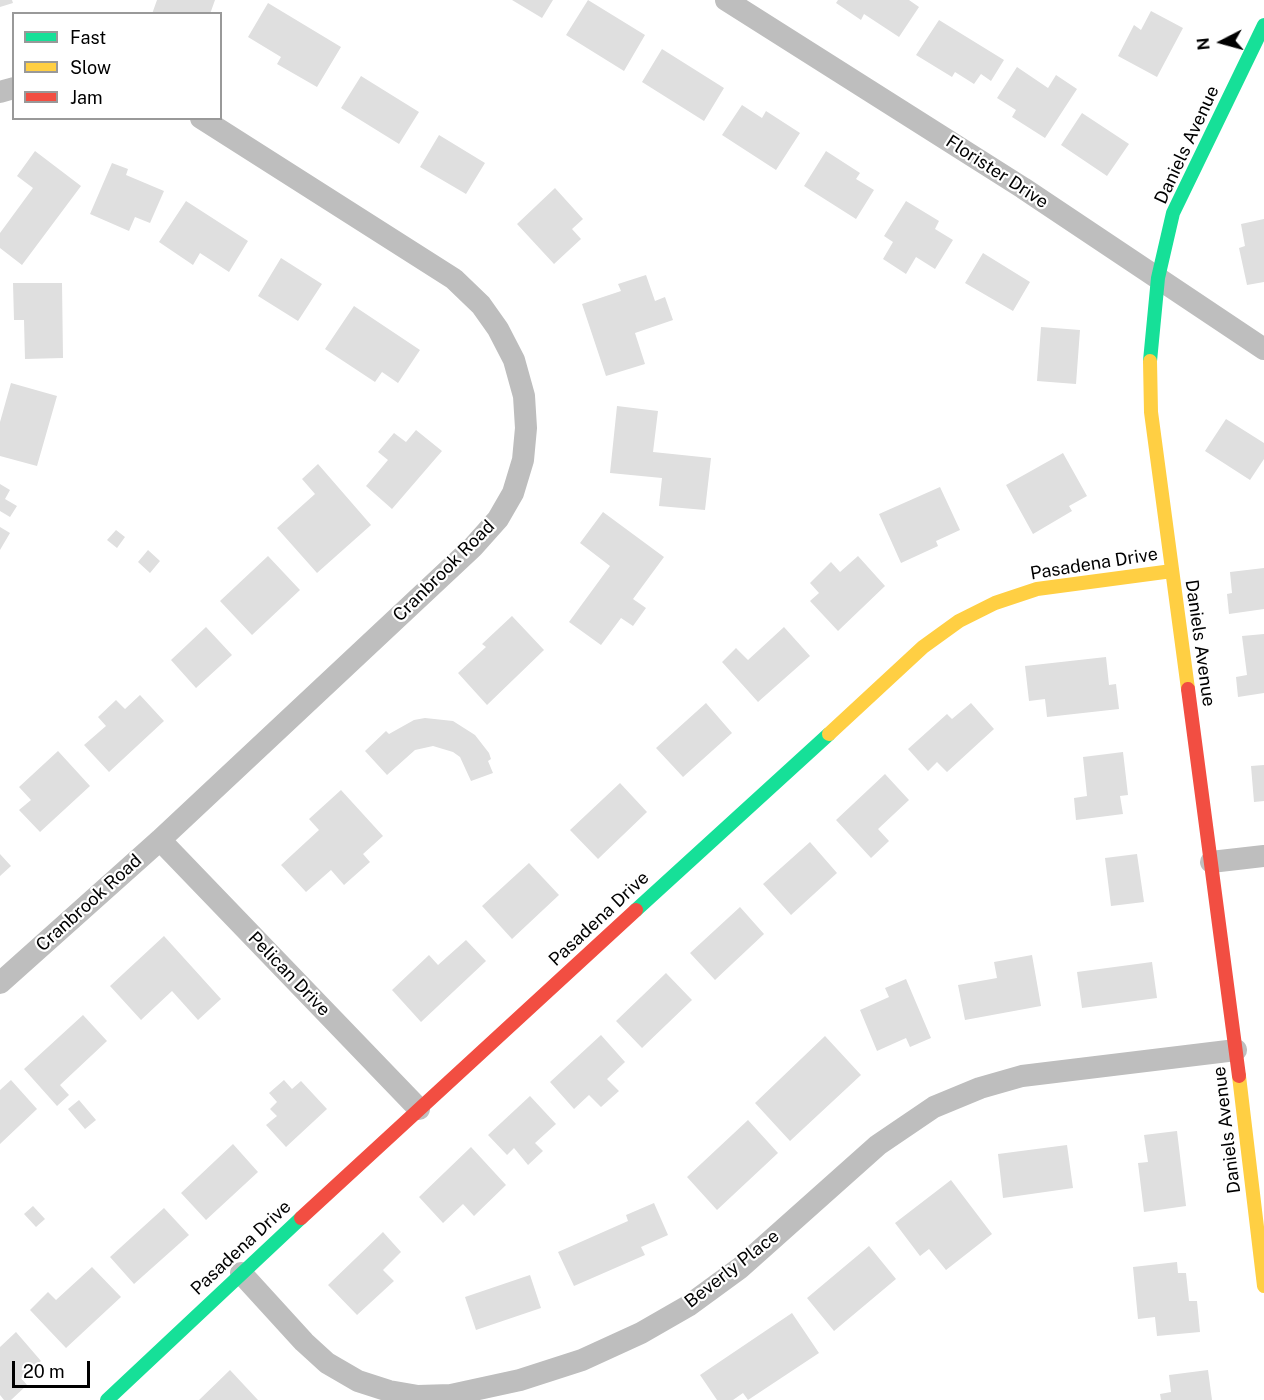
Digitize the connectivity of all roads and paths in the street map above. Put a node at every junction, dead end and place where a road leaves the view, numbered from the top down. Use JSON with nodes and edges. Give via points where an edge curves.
{"nodes":[{"id":1,"x":726,"y":0,"type":"edge"},
{"id":2,"x":1264,"y":25,"type":"edge"},
{"id":3,"x":204,"y":120,"type":"edge"},
{"id":4,"x":1158,"y":278,"type":"junction"},
{"id":5,"x":1264,"y":349,"type":"edge"},
{"id":6,"x":1172,"y":571,"type":"junction"},
{"id":7,"x":160,"y":840,"type":"junction"},
{"id":8,"x":1264,"y":856,"type":"edge"},
{"id":9,"x":1211,"y":862,"type":"junction"},
{"id":10,"x":0,"y":983,"type":"edge"},
{"id":11,"x":1236,"y":1050,"type":"junction"},
{"id":12,"x":419,"y":1109,"type":"junction"},
{"id":13,"x":241,"y":1273,"type":"junction"},
{"id":14,"x":1264,"y":1286,"type":"edge"},
{"id":15,"x":107,"y":1400,"type":"edge"}],
"edges":[{"from":1,"to":4,"type":"street","name":"Florister Drive"},
{"from":2,"to":4,"type":"street","name":"Daniels Avenue","via":[[1173,213]]},
{"from":3,"to":7,"type":"street","name":"Cranbrook Road","via":[[453,279],[481,305],[514,360],[524,396],[526,428],[523,460],[513,493],[498,519],[473,548]]},
{"from":4,"to":5,"type":"street","name":"Florister Drive"},
{"from":4,"to":6,"type":"street","name":"Daniels Avenue","via":[[1150,348],[1151,412]]},
{"from":6,"to":9,"type":"street","name":"Daniels Avenue"},
{"from":6,"to":12,"type":"street","name":"Pasadena Drive","via":[[1036,589],[959,621],[922,647]]},
{"from":7,"to":10,"type":"street","name":"Cranbrook Road"},
{"from":7,"to":12,"type":"street","name":"Pelican Drive"},
{"from":8,"to":9,"type":"street"},
{"from":9,"to":11,"type":"street","name":"Daniels Avenue"},
{"from":11,"to":13,"type":"street","name":"Beverly Place","via":[[1022,1076],[934,1107],[878,1145],[740,1268],[687,1306],[582,1360],[520,1380],[451,1395],[418,1396],[389,1392],[358,1381],[327,1363],[304,1342]]},
{"from":11,"to":14,"type":"street","name":"Daniels Avenue"},
{"from":12,"to":13,"type":"street","name":"Pasadena Drive"},
{"from":13,"to":15,"type":"street","name":"Pasadena Drive"}]}
